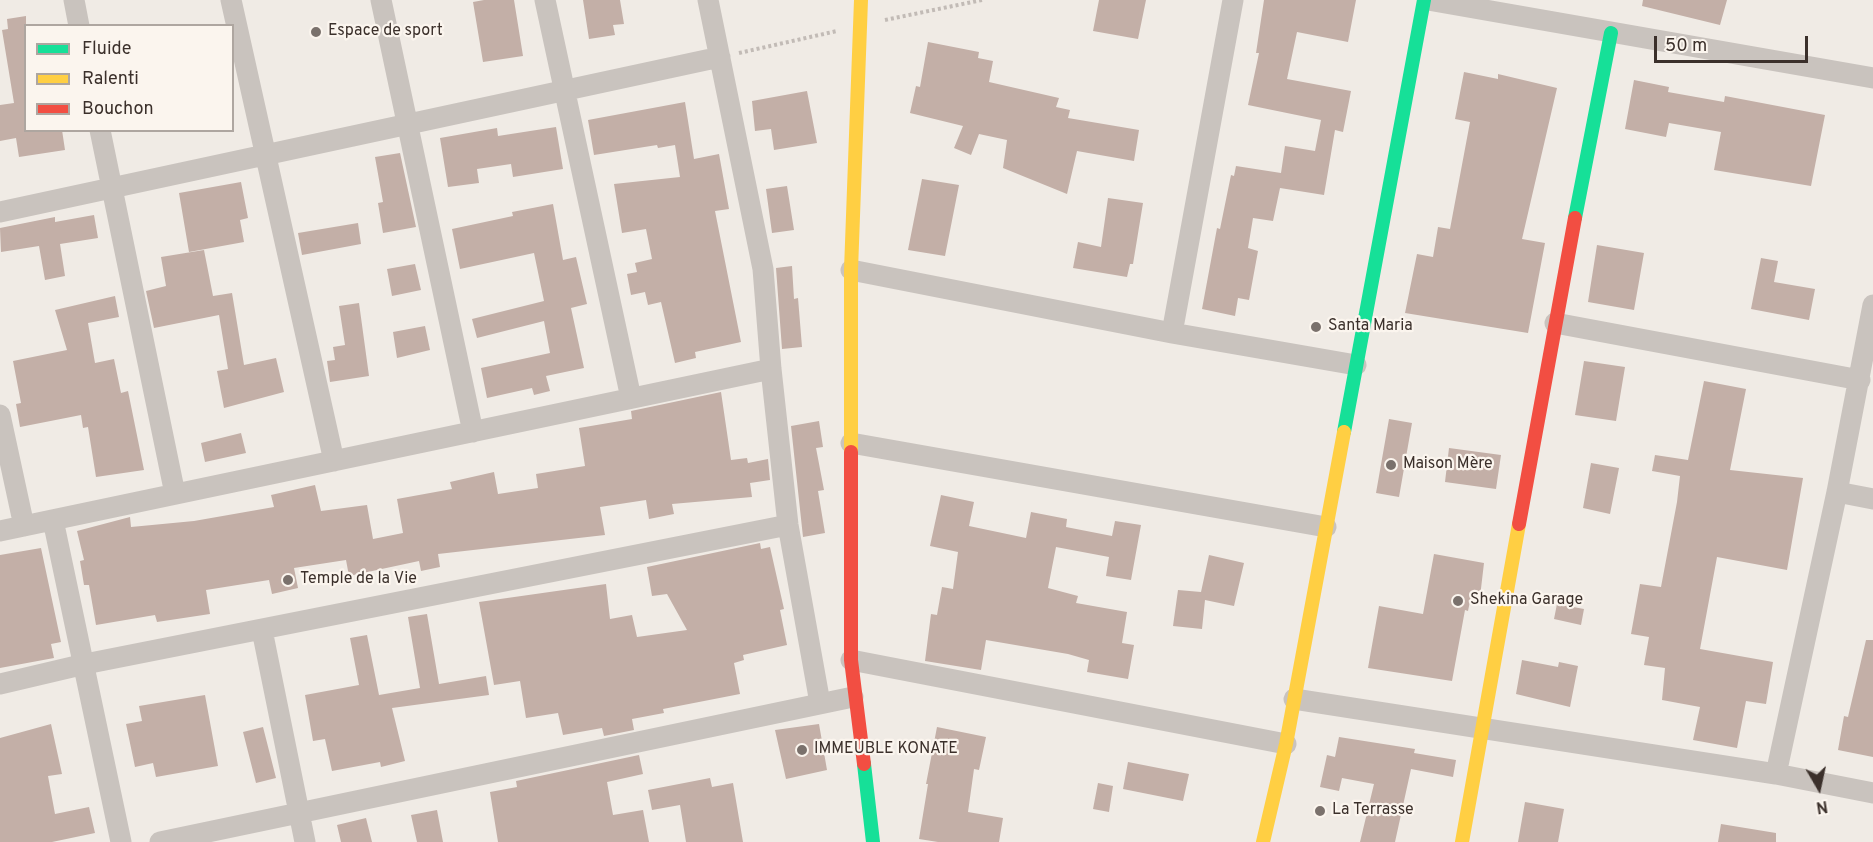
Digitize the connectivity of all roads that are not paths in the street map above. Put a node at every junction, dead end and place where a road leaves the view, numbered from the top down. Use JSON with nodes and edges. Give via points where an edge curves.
{"nodes":[{"id":1,"x":74,"y":0,"type":"edge"},
{"id":2,"x":231,"y":0,"type":"edge"},
{"id":3,"x":381,"y":0,"type":"edge"},
{"id":4,"x":545,"y":0,"type":"edge"},
{"id":5,"x":708,"y":0,"type":"edge"},
{"id":6,"x":861,"y":0,"type":"edge"},
{"id":7,"x":1233,"y":0,"type":"edge"},
{"id":8,"x":1426,"y":0,"type":"edge"},
{"id":9,"x":79,"y":24,"type":"edge"},
{"id":10,"x":1611,"y":33,"type":"junction"},
{"id":11,"x":720,"y":57,"type":"junction"},
{"id":12,"x":1873,"y":78,"type":"edge"},
{"id":13,"x":565,"y":90,"type":"junction"},
{"id":14,"x":408,"y":124,"type":"junction"},
{"id":15,"x":100,"y":132,"type":"edge"},
{"id":16,"x":265,"y":155,"type":"junction"},
{"id":17,"x":112,"y":188,"type":"junction"},
{"id":18,"x":0,"y":212,"type":"edge"},
{"id":19,"x":851,"y":270,"type":"junction"},
{"id":20,"x":1873,"y":305,"type":"edge"},
{"id":21,"x":1555,"y":323,"type":"junction"},
{"id":22,"x":1172,"y":333,"type":"junction"},
{"id":23,"x":1356,"y":364,"type":"junction"},
{"id":24,"x":771,"y":369,"type":"junction"},
{"id":25,"x":1860,"y":380,"type":"junction"},
{"id":26,"x":631,"y":398,"type":"junction"},
{"id":27,"x":0,"y":415,"type":"edge"},
{"id":28,"x":473,"y":432,"type":"junction"},
{"id":29,"x":851,"y":444,"type":"junction"},
{"id":30,"x":334,"y":461,"type":"junction"},
{"id":31,"x":1837,"y":492,"type":"junction"},
{"id":32,"x":175,"y":494,"type":"junction"},
{"id":33,"x":1873,"y":499,"type":"edge"},
{"id":34,"x":53,"y":520,"type":"junction"},
{"id":35,"x":788,"y":525,"type":"junction"},
{"id":36,"x":24,"y":526,"type":"junction"},
{"id":37,"x":1326,"y":528,"type":"junction"},
{"id":38,"x":0,"y":531,"type":"edge"},
{"id":39,"x":262,"y":630,"type":"junction"},
{"id":40,"x":851,"y":660,"type":"junction"},
{"id":41,"x":85,"y":664,"type":"junction"},
{"id":42,"x":0,"y":684,"type":"edge"},
{"id":43,"x":853,"y":697,"type":"junction"},
{"id":44,"x":1294,"y":699,"type":"junction"},
{"id":45,"x":820,"y":703,"type":"junction"},
{"id":46,"x":1483,"y":729,"type":"junction"},
{"id":47,"x":1286,"y":744,"type":"junction"},
{"id":48,"x":1776,"y":774,"type":"junction"},
{"id":49,"x":1873,"y":794,"type":"edge"},
{"id":50,"x":298,"y":813,"type":"junction"},
{"id":51,"x":121,"y":842,"type":"edge"},
{"id":52,"x":160,"y":842,"type":"edge"},
{"id":53,"x":305,"y":842,"type":"edge"},
{"id":54,"x":873,"y":842,"type":"edge"},
{"id":55,"x":1263,"y":842,"type":"edge"},
{"id":56,"x":1462,"y":842,"type":"edge"}],
"edges":[{"from":1,"to":9,"type":"street"},
{"from":2,"to":16,"type":"street"},
{"from":3,"to":14,"type":"street"},
{"from":4,"to":13,"type":"street"},
{"from":5,"to":11,"type":"street"},
{"from":6,"to":19,"type":"street"},
{"from":7,"to":22,"type":"street"},
{"from":8,"to":10,"type":"street"},
{"from":8,"to":23,"type":"street"},
{"from":10,"to":12,"type":"street"},
{"from":10,"to":21,"type":"street"},
{"from":11,"to":13,"type":"street"},
{"from":11,"to":24,"type":"street","via":[[763,269]]},
{"from":13,"to":14,"type":"street"},
{"from":13,"to":26,"type":"street"},
{"from":14,"to":16,"type":"street"},
{"from":14,"to":28,"type":"street"},
{"from":15,"to":17,"type":"street"},
{"from":16,"to":17,"type":"street"},
{"from":16,"to":30,"type":"street"},
{"from":17,"to":18,"type":"street"},
{"from":17,"to":32,"type":"street"},
{"from":19,"to":22,"type":"street"},
{"from":19,"to":29,"type":"street"},
{"from":20,"to":25,"type":"street"},
{"from":21,"to":25,"type":"street"},
{"from":21,"to":46,"type":"street"},
{"from":22,"to":23,"type":"street"},
{"from":23,"to":37,"type":"street"},
{"from":24,"to":26,"type":"street"},
{"from":24,"to":35,"type":"street"},
{"from":25,"to":31,"type":"street"},
{"from":26,"to":28,"type":"street"},
{"from":27,"to":36,"type":"street"},
{"from":28,"to":30,"type":"street"},
{"from":29,"to":37,"type":"street"},
{"from":29,"to":40,"type":"street"},
{"from":30,"to":32,"type":"street"},
{"from":31,"to":33,"type":"street"},
{"from":31,"to":48,"type":"street"},
{"from":32,"to":34,"type":"street"},
{"from":34,"to":36,"type":"street"},
{"from":34,"to":41,"type":"street"},
{"from":35,"to":39,"type":"street"},
{"from":35,"to":45,"type":"street"},
{"from":36,"to":38,"type":"street"},
{"from":37,"to":44,"type":"street"},
{"from":39,"to":41,"type":"street"},
{"from":39,"to":50,"type":"street"},
{"from":40,"to":43,"type":"street"},
{"from":40,"to":47,"type":"street"},
{"from":41,"to":42,"type":"street"},
{"from":41,"to":51,"type":"street"},
{"from":43,"to":45,"type":"street"},
{"from":43,"to":54,"type":"street"},
{"from":44,"to":46,"type":"street"},
{"from":44,"to":47,"type":"street"},
{"from":45,"to":50,"type":"street"},
{"from":46,"to":48,"type":"street"},
{"from":46,"to":56,"type":"street"},
{"from":47,"to":55,"type":"street"},
{"from":48,"to":49,"type":"street"},
{"from":50,"to":52,"type":"street"},
{"from":50,"to":53,"type":"street"}]}
